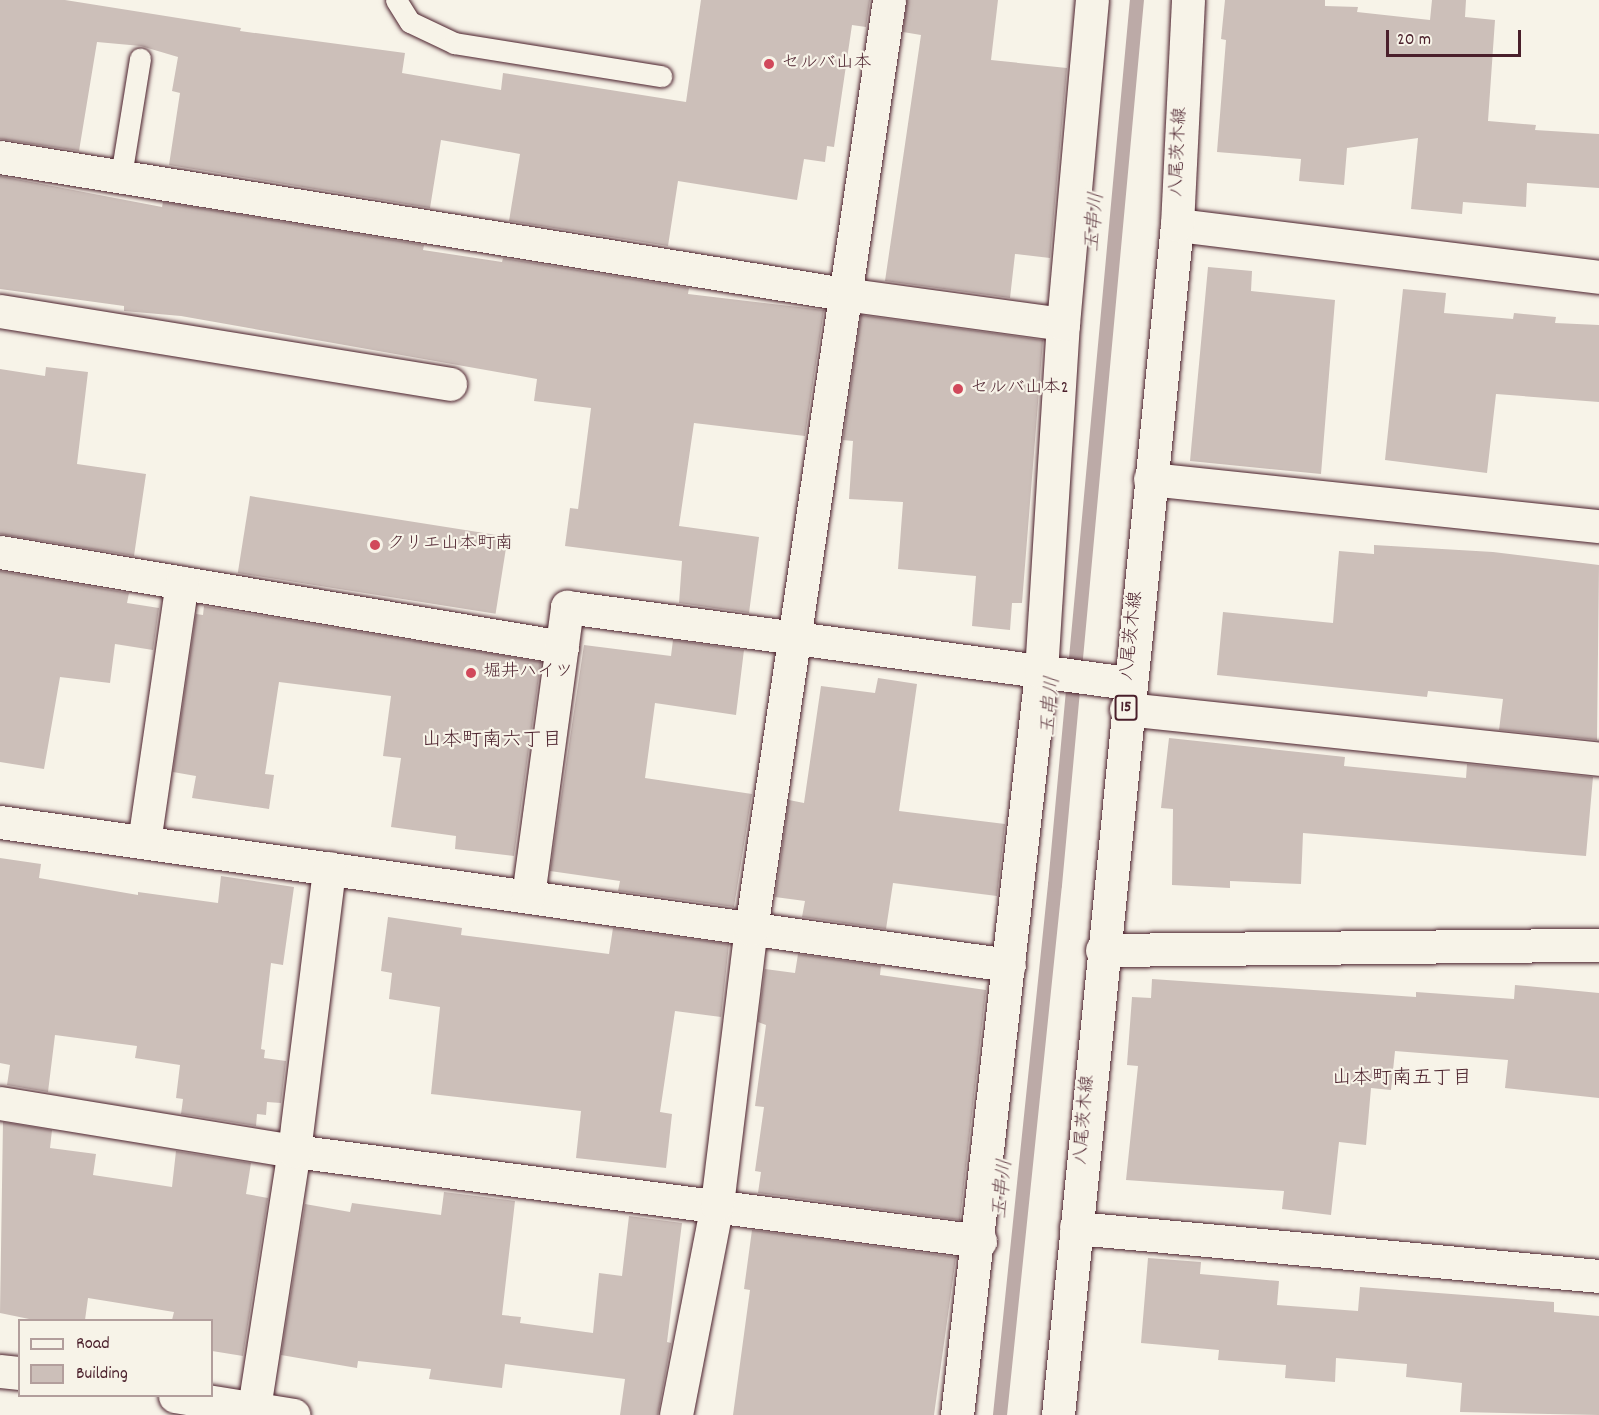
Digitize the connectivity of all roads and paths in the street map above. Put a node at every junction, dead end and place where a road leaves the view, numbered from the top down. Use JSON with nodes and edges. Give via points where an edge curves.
{"nodes":[{"id":1,"x":396,"y":0,"type":"edge"},
{"id":2,"x":889,"y":0,"type":"edge"},
{"id":3,"x":1092,"y":0,"type":"edge"},
{"id":4,"x":1188,"y":0,"type":"edge"},
{"id":5,"x":140,"y":59,"type":"dead end"},
{"id":6,"x":661,"y":76,"type":"dead end"},
{"id":7,"x":0,"y":157,"type":"edge"},
{"id":8,"x":121,"y":176,"type":"junction"},
{"id":9,"x":1177,"y":225,"type":"junction"},
{"id":10,"x":1599,"y":277,"type":"edge"},
{"id":11,"x":844,"y":294,"type":"junction"},
{"id":12,"x":0,"y":311,"type":"edge"},
{"id":13,"x":1063,"y":324,"type":"junction"},
{"id":14,"x":450,"y":384,"type":"dead end"},
{"id":15,"x":1150,"y":479,"type":"junction"},
{"id":16,"x":1599,"y":526,"type":"edge"},
{"id":17,"x":0,"y":552,"type":"edge"},
{"id":18,"x":182,"y":583,"type":"junction"},
{"id":19,"x":793,"y":639,"type":"junction"},
{"id":20,"x":562,"y":647,"type":"junction"},
{"id":21,"x":1049,"y":673,"type":"junction"},
{"id":22,"x":1119,"y":691,"type":"junction"},
{"id":23,"x":1599,"y":759,"type":"edge"},
{"id":24,"x":0,"y":822,"type":"edge"},
{"id":25,"x":144,"y":842,"type":"junction"},
{"id":26,"x":329,"y":868,"type":"junction"},
{"id":27,"x":528,"y":896,"type":"junction"},
{"id":28,"x":751,"y":929,"type":"junction"},
{"id":29,"x":1599,"y":945,"type":"edge"},
{"id":30,"x":1102,"y":950,"type":"junction"},
{"id":31,"x":1009,"y":966,"type":"junction"},
{"id":32,"x":0,"y":1103,"type":"edge"},
{"id":33,"x":294,"y":1151,"type":"junction"},
{"id":34,"x":717,"y":1204,"type":"junction"},
{"id":35,"x":1076,"y":1228,"type":"junction"},
{"id":36,"x":980,"y":1241,"type":"junction"},
{"id":37,"x":1599,"y":1276,"type":"edge"},
{"id":38,"x":0,"y":1371,"type":"edge"},
{"id":39,"x":18,"y":1373,"type":"edge"},
{"id":40,"x":187,"y":1397,"type":"edge"},
{"id":41,"x":254,"y":1408,"type":"junction"},
{"id":42,"x":293,"y":1415,"type":"edge"},
{"id":43,"x":675,"y":1415,"type":"edge"},
{"id":44,"x":957,"y":1415,"type":"edge"},
{"id":45,"x":1058,"y":1415,"type":"edge"}],
"edges":[{"from":1,"to":6,"type":"lane","via":[[410,22],[454,43]]},
{"from":2,"to":11,"type":"street"},
{"from":3,"to":13,"type":"street"},
{"from":4,"to":9,"type":"street","name":"八尾茨木線","number":"15"},
{"from":5,"to":8,"type":"lane"},
{"from":7,"to":8,"type":"street"},
{"from":8,"to":11,"type":"street"},
{"from":9,"to":10,"type":"street"},
{"from":9,"to":15,"type":"street","name":"八尾茨木線","number":"15"},
{"from":11,"to":13,"type":"street"},
{"from":11,"to":19,"type":"street"},
{"from":12,"to":14,"type":"street"},
{"from":13,"to":21,"type":"street"},
{"from":15,"to":16,"type":"street"},
{"from":15,"to":22,"type":"street","name":"八尾茨木線","number":"15"},
{"from":17,"to":18,"type":"street"},
{"from":18,"to":20,"type":"street"},
{"from":18,"to":25,"type":"street"},
{"from":19,"to":20,"type":"street","via":[[567,607]]},
{"from":19,"to":21,"type":"street"},
{"from":19,"to":28,"type":"street"},
{"from":20,"to":27,"type":"street"},
{"from":21,"to":22,"type":"street"},
{"from":21,"to":31,"type":"street"},
{"from":22,"to":23,"type":"street"},
{"from":22,"to":30,"type":"street","name":"八尾茨木線","number":"15"},
{"from":24,"to":25,"type":"street"},
{"from":25,"to":26,"type":"street"},
{"from":26,"to":27,"type":"street"},
{"from":26,"to":33,"type":"street"},
{"from":27,"to":28,"type":"street"},
{"from":28,"to":31,"type":"street"},
{"from":28,"to":34,"type":"street"},
{"from":29,"to":30,"type":"street"},
{"from":30,"to":35,"type":"street","name":"八尾茨木線","number":"15"},
{"from":31,"to":36,"type":"street"},
{"from":32,"to":33,"type":"street"},
{"from":33,"to":34,"type":"street"},
{"from":33,"to":41,"type":"street"},
{"from":34,"to":36,"type":"street"},
{"from":34,"to":43,"type":"street"},
{"from":35,"to":37,"type":"street"},
{"from":35,"to":45,"type":"street","name":"八尾茨木線","number":"15"},
{"from":36,"to":44,"type":"street"},
{"from":38,"to":39,"type":"street"},
{"from":40,"to":41,"type":"street"},
{"from":41,"to":42,"type":"street"}]}
